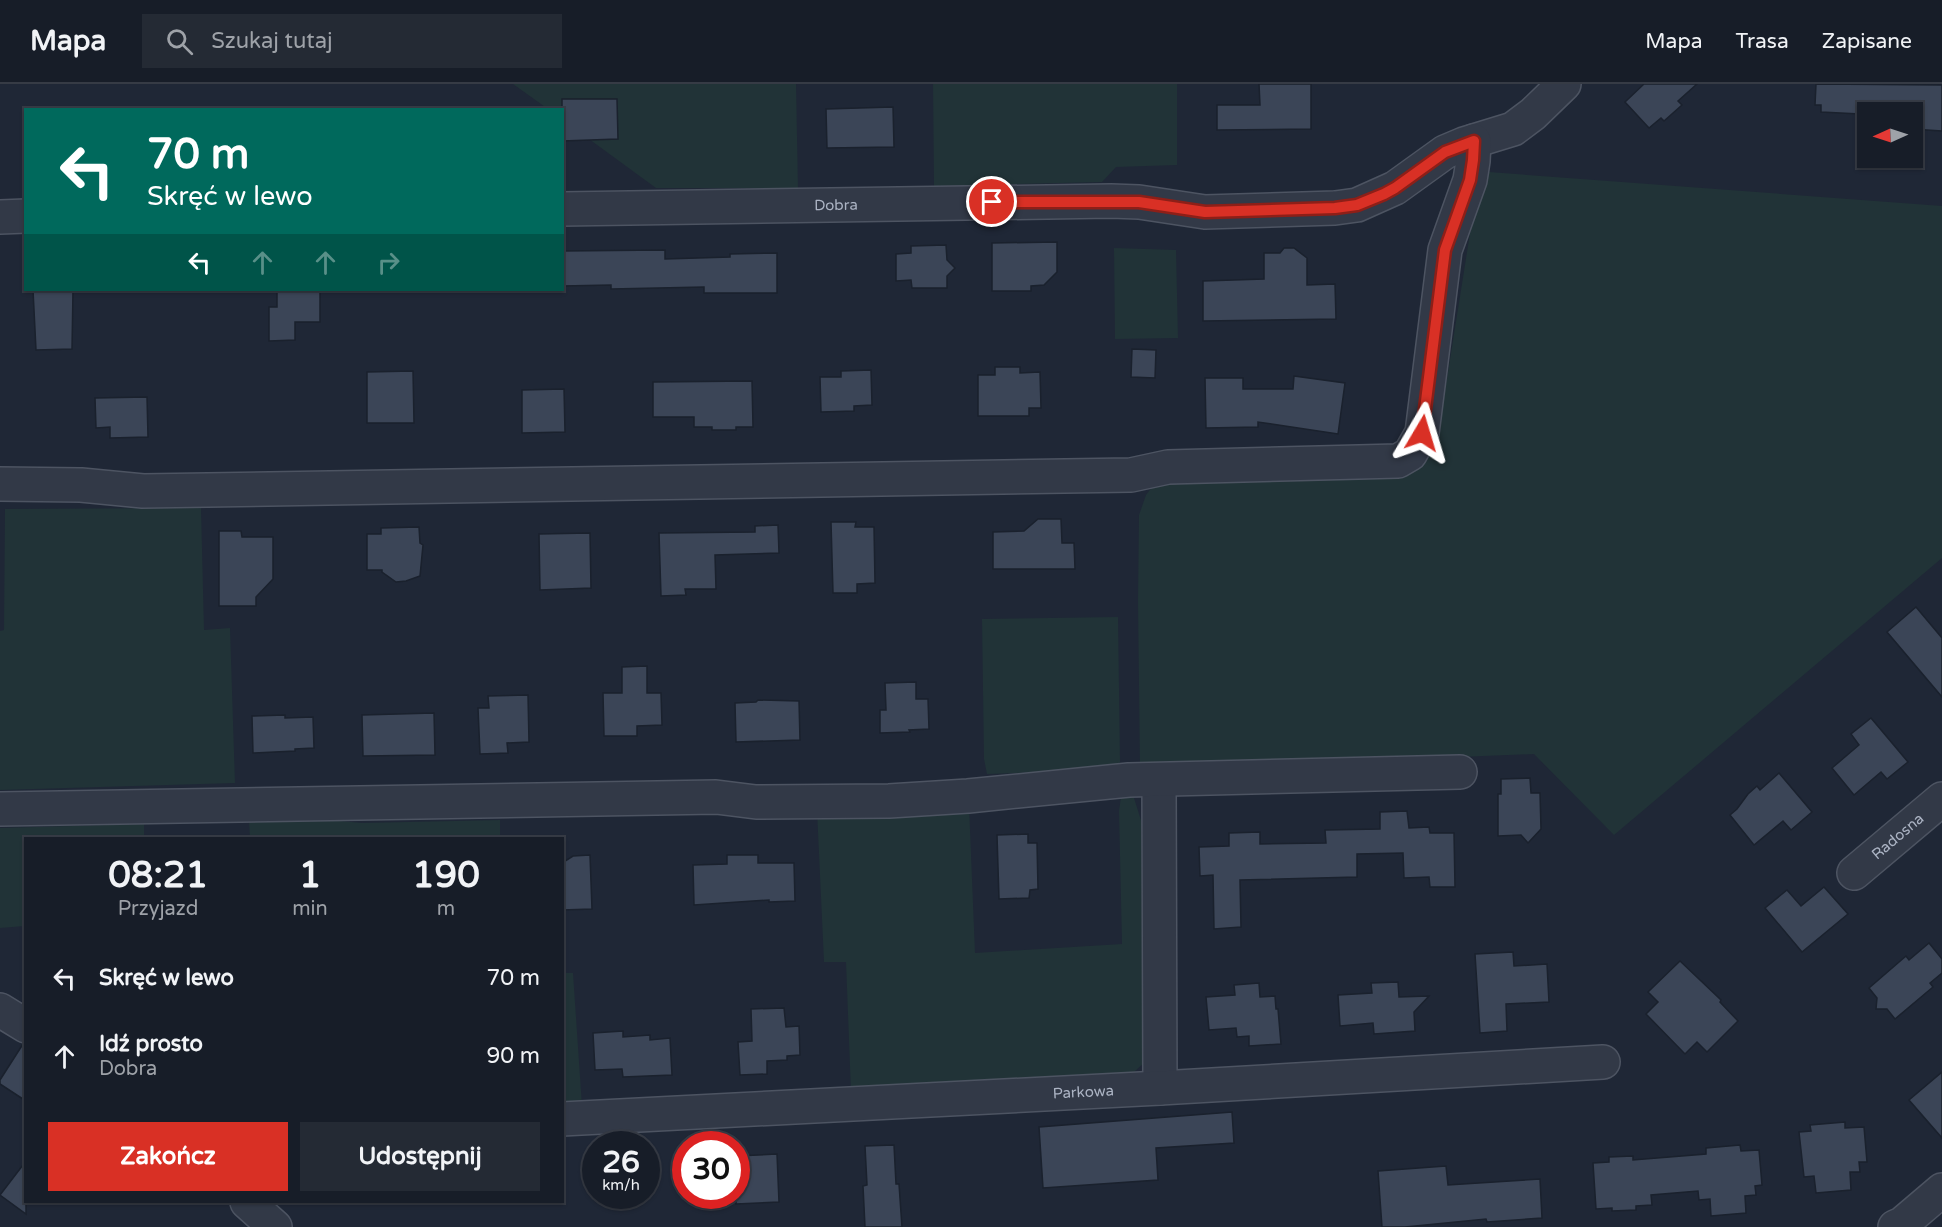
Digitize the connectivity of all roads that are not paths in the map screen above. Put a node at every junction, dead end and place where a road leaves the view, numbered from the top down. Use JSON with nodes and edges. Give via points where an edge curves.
{"nodes":[{"id":1,"x":1564,"y":84,"type":"edge"},
{"id":2,"x":1474,"y":141,"type":"junction"},
{"id":3,"x":564,"y":209,"type":"edge"},
{"id":4,"x":24,"y":216,"type":"edge"},
{"id":5,"x":0,"y":217,"type":"edge"},
{"id":6,"x":0,"y":484,"type":"edge"},
{"id":7,"x":1460,"y":772,"type":"dead end"},
{"id":8,"x":1159,"y":780,"type":"junction"},
{"id":9,"x":1942,"y":799,"type":"edge"},
{"id":10,"x":0,"y":809,"type":"edge"},
{"id":11,"x":1854,"y":873,"type":"dead end"},
{"id":12,"x":0,"y":1010,"type":"edge"},
{"id":13,"x":24,"y":1025,"type":"edge"},
{"id":14,"x":1603,"y":1062,"type":"dead end"},
{"id":15,"x":1160,"y":1088,"type":"junction"},
{"id":16,"x":564,"y":1119,"type":"edge"},
{"id":17,"x":1942,"y":1190,"type":"edge"},
{"id":18,"x":248,"y":1203,"type":"edge"},
{"id":19,"x":275,"y":1227,"type":"edge"},
{"id":20,"x":1895,"y":1227,"type":"edge"}],
"edges":[{"from":1,"to":2,"type":"street","name":"Dobra","via":[[1513,129]]},
{"from":2,"to":3,"type":"street","name":"Dobra","via":[[1445,152],[1395,188],[1357,205],[1335,208],[1205,212],[1111,201]]},
{"from":2,"to":6,"type":"street","via":[[1470,180],[1445,250],[1422,433],[1410,454],[1398,461],[1168,467],[1131,475],[142,491]]},
{"from":4,"to":5,"type":"street"},
{"from":7,"to":8,"type":"street"},
{"from":8,"to":10,"type":"street","via":[[889,801],[756,801],[716,797]]},
{"from":8,"to":15,"type":"street"},
{"from":9,"to":11,"type":"street","name":"Radosna"},
{"from":12,"to":13,"type":"street"},
{"from":14,"to":15,"type":"street","name":"Parkowa"},
{"from":15,"to":16,"type":"street","name":"Parkowa"},
{"from":17,"to":20,"type":"street"},
{"from":18,"to":19,"type":"street"}]}
